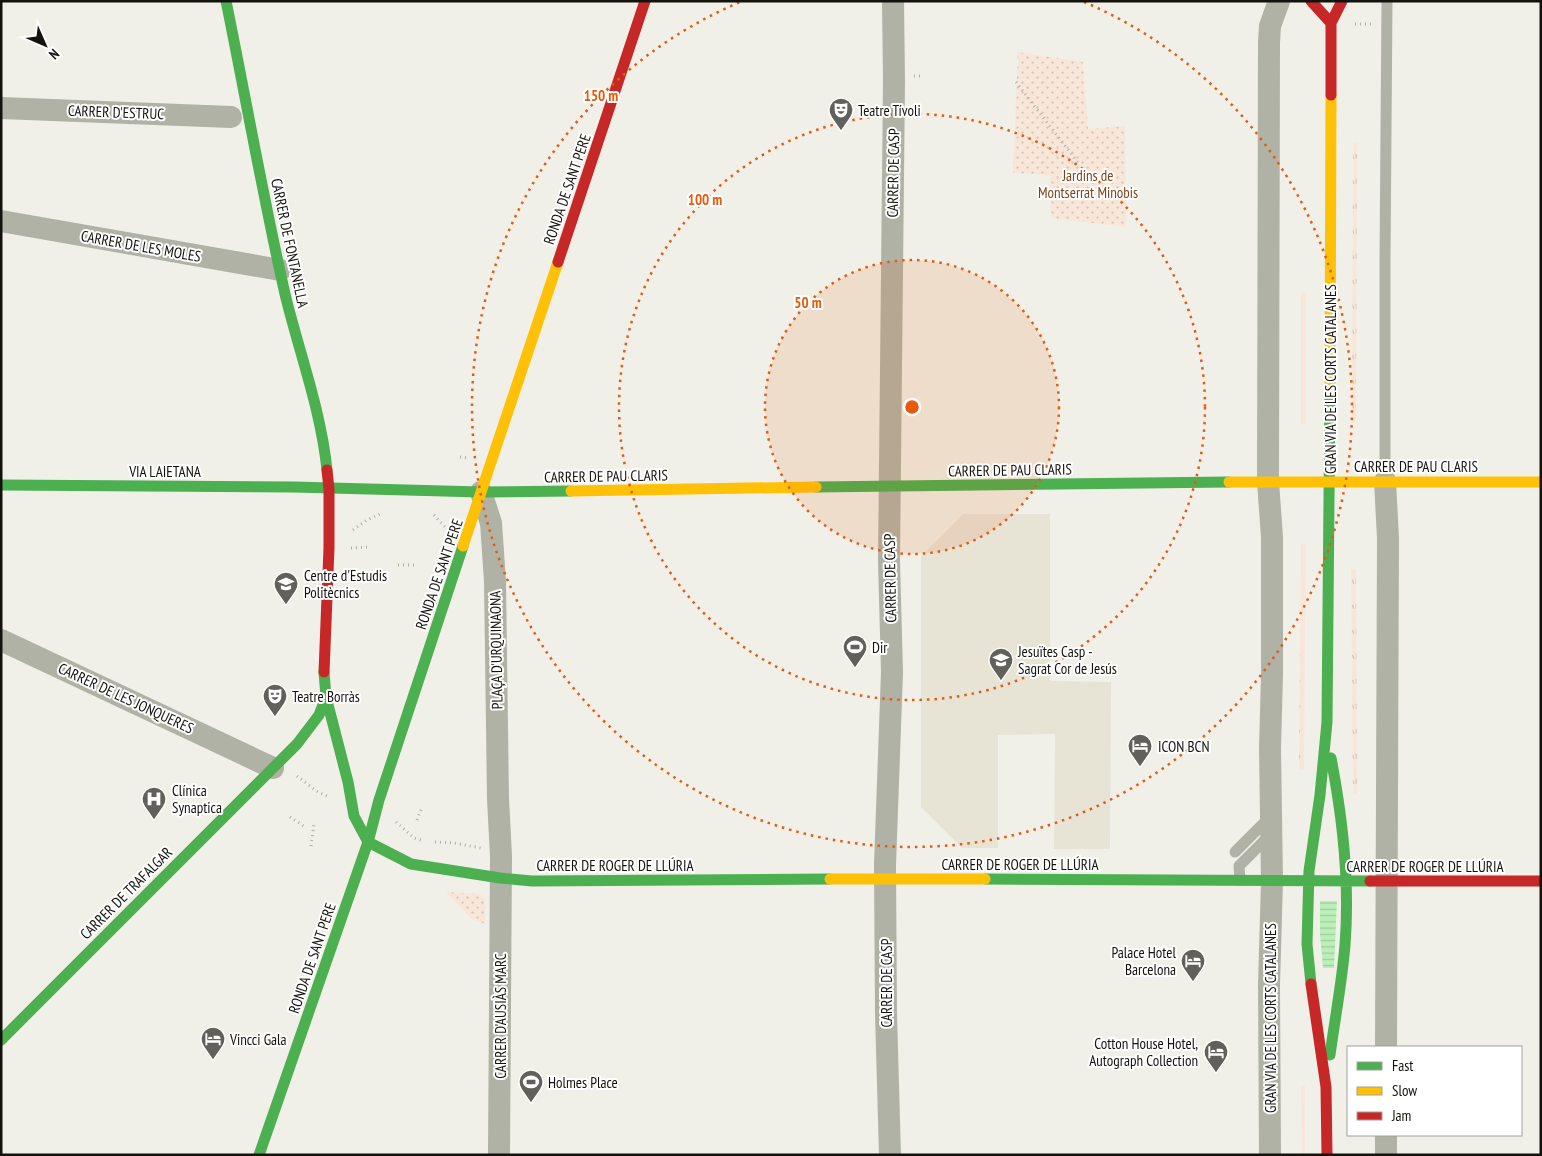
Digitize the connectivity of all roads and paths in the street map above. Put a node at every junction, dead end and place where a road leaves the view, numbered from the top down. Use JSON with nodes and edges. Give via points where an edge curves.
{"nodes":[{"id":1,"x":226,"y":1,"type":"edge"},
{"id":2,"x":645,"y":1,"type":"edge"},
{"id":3,"x":893,"y":1,"type":"edge"},
{"id":4,"x":1279,"y":1,"type":"edge"},
{"id":5,"x":1311,"y":1,"type":"edge"},
{"id":6,"x":1342,"y":1,"type":"edge"},
{"id":7,"x":1387,"y":1,"type":"edge"},
{"id":8,"x":1331,"y":23,"type":"junction"},
{"id":9,"x":914,"y":76,"type":"dead end"},
{"id":10,"x":921,"y":76,"type":"dead end"},
{"id":11,"x":1016,"y":82,"type":"dead end"},
{"id":12,"x":1,"y":108,"type":"edge"},
{"id":13,"x":231,"y":117,"type":"dead end"},
{"id":14,"x":1079,"y":164,"type":"dead end"},
{"id":15,"x":1,"y":221,"type":"edge"},
{"id":16,"x":280,"y":270,"type":"junction"},
{"id":17,"x":460,"y":457,"type":"dead end"},
{"id":18,"x":472,"y":459,"type":"dead end"},
{"id":19,"x":1330,"y":481,"type":"junction"},
{"id":20,"x":1385,"y":481,"type":"junction"},
{"id":21,"x":1268,"y":482,"type":"junction"},
{"id":22,"x":1541,"y":482,"type":"edge"},
{"id":23,"x":1,"y":485,"type":"edge"},
{"id":24,"x":890,"y":487,"type":"junction"},
{"id":25,"x":329,"y":489,"type":"junction"},
{"id":26,"x":481,"y":492,"type":"junction"},
{"id":27,"x":379,"y":514,"type":"dead end"},
{"id":28,"x":433,"y":515,"type":"dead end"},
{"id":29,"x":446,"y":529,"type":"dead end"},
{"id":30,"x":350,"y":534,"type":"dead end"},
{"id":31,"x":348,"y":548,"type":"dead end"},
{"id":32,"x":370,"y":548,"type":"dead end"},
{"id":33,"x":416,"y":565,"type":"dead end"},
{"id":34,"x":398,"y":566,"type":"dead end"},
{"id":35,"x":1,"y":640,"type":"edge"},
{"id":36,"x":326,"y":697,"type":"junction"},
{"id":37,"x":1326,"y":735,"type":"junction"},
{"id":38,"x":277,"y":764,"type":"junction"},
{"id":39,"x":379,"y":800,"type":"junction"},
{"id":40,"x":422,"y":807,"type":"dead end"},
{"id":41,"x":354,"y":816,"type":"junction"},
{"id":42,"x":290,"y":817,"type":"dead end"},
{"id":43,"x":417,"y":820,"type":"dead end"},
{"id":44,"x":314,"y":824,"type":"dead end"},
{"id":45,"x":1270,"y":826,"type":"junction"},
{"id":46,"x":305,"y":827,"type":"dead end"},
{"id":47,"x":368,"y":842,"type":"junction"},
{"id":48,"x":312,"y":846,"type":"dead end"},
{"id":49,"x":478,"y":846,"type":"dead end"},
{"id":50,"x":1235,"y":852,"type":"dead end"},
{"id":51,"x":500,"y":878,"type":"junction"},
{"id":52,"x":885,"y":879,"type":"junction"},
{"id":53,"x":1387,"y":880,"type":"junction"},
{"id":54,"x":1240,"y":881,"type":"junction"},
{"id":55,"x":1272,"y":881,"type":"junction"},
{"id":56,"x":1308,"y":881,"type":"junction"},
{"id":57,"x":1346,"y":881,"type":"junction"},
{"id":58,"x":1541,"y":881,"type":"edge"},
{"id":59,"x":1,"y":1040,"type":"edge"},
{"id":60,"x":1386,"y":1046,"type":"edge"},
{"id":61,"x":1326,"y":1086,"type":"junction"},
{"id":62,"x":1386,"y":1136,"type":"edge"},
{"id":63,"x":259,"y":1155,"type":"edge"},
{"id":64,"x":500,"y":1155,"type":"edge"},
{"id":65,"x":890,"y":1155,"type":"edge"},
{"id":66,"x":1270,"y":1155,"type":"edge"},
{"id":67,"x":1327,"y":1155,"type":"edge"},
{"id":68,"x":1386,"y":1155,"type":"edge"}],
"edges":[{"from":1,"to":16,"type":"main road","name":"CARRER DE FONTANELLA"},
{"from":2,"to":26,"type":"main road","name":"RONDA DE SANT PERE"},
{"from":3,"to":24,"type":"street","name":"CARRER DE CASP"},
{"from":4,"to":21,"type":"street","name":"GRAN VIA DE LES CORTS CATALANES","via":[[1270,26]]},
{"from":5,"to":8,"type":"main road"},
{"from":6,"to":8,"type":"main road","name":"GRAN VIA DE LES CORTS CATALANES"},
{"from":7,"to":20,"type":"lane"},
{"from":8,"to":19,"type":"main road","name":"GRAN VIA DE LES CORTS CATALANES"},
{"from":9,"to":10,"type":"path"},
{"from":11,"to":14,"type":"path"},
{"from":12,"to":13,"type":"street","name":"CARRER D'ESTRUC"},
{"from":15,"to":16,"type":"street","name":"CARRER DE LES MOLES"},
{"from":16,"to":25,"type":"main road","name":"CARRER DE FONTANELLA","via":[[324,441]]},
{"from":17,"to":18,"type":"path"},
{"from":19,"to":20,"type":"main road","name":"CARRER DE PAU CLARIS"},
{"from":19,"to":21,"type":"main road","name":"CARRER DE PAU CLARIS"},
{"from":19,"to":37,"type":"main road","name":"GRAN VIA DE LES CORTS CATALANES"},
{"from":20,"to":22,"type":"main road","name":"CARRER DE PAU CLARIS"},
{"from":20,"to":53,"type":"street","via":[[1388,538]]},
{"from":21,"to":24,"type":"main road","name":"CARRER DE PAU CLARIS"},
{"from":21,"to":45,"type":"street","name":"GRAN VIA DE LES CORTS CATALANES","via":[[1272,547]]},
{"from":23,"to":25,"type":"main road","name":"VIA LAIETANA"},
{"from":24,"to":26,"type":"main road","name":"CARRER DE PAU CLARIS"},
{"from":24,"to":52,"type":"street","name":"CARRER DE CASP","via":[[892,672]]},
{"from":25,"to":26,"type":"main road"},
{"from":25,"to":36,"type":"main road"},
{"from":26,"to":39,"type":"main road","name":"RONDA DE SANT PERE"},
{"from":26,"to":51,"type":"street","name":"PLAÇA D'URQUINAONA","via":[[491,523],[495,581]]},
{"from":27,"to":30,"type":"path","via":[[358,525]]},
{"from":28,"to":29,"type":"path"},
{"from":31,"to":32,"type":"path"},
{"from":33,"to":34,"type":"path"},
{"from":35,"to":38,"type":"street","name":"CARRER DE LES JONQUERES","via":[[251,756]]},
{"from":36,"to":38,"type":"main road","via":[[313,725]]},
{"from":36,"to":41,"type":"main road"},
{"from":37,"to":56,"type":"main road","name":"GRAN VIA DE LES CORTS CATALANES"},
{"from":37,"to":57,"type":"main road","name":"GRAN VIA DE LES CORTS CATALANES","via":[[1340,802]]},
{"from":38,"to":41,"type":"path","via":[[332,798]]},
{"from":38,"to":59,"type":"main road","name":"CARRER DE TRAFALGAR"},
{"from":39,"to":47,"type":"main road","name":"RONDA DE SANT PERE"},
{"from":39,"to":49,"type":"path","via":[[388,815],[414,838]]},
{"from":40,"to":43,"type":"path"},
{"from":41,"to":47,"type":"main road"},
{"from":42,"to":46,"type":"path"},
{"from":44,"to":48,"type":"path"},
{"from":45,"to":50,"type":"lane"},
{"from":45,"to":54,"type":"lane","via":[[1239,866]]},
{"from":45,"to":55,"type":"street","name":"GRAN VIA DE LES CORTS CATALANES"},
{"from":47,"to":51,"type":"main road","via":[[411,864]]},
{"from":47,"to":63,"type":"main road","name":"RONDA DE SANT PERE"},
{"from":51,"to":52,"type":"main road","name":"CARRER DE ROGER DE LLÚRIA","via":[[532,881]]},
{"from":51,"to":64,"type":"street","name":"CARRER D'AUSIÀS MARC"},
{"from":52,"to":54,"type":"main road","name":"CARRER DE ROGER DE LLÚRIA"},
{"from":52,"to":65,"type":"street","name":"CARRER DE CASP"},
{"from":53,"to":57,"type":"main road","name":"CARRER DE ROGER DE LLÚRIA"},
{"from":53,"to":58,"type":"main road","name":"CARRER DE ROGER DE LLÚRIA"},
{"from":53,"to":60,"type":"street"},
{"from":54,"to":55,"type":"main road","name":"CARRER DE ROGER DE LLÚRIA"},
{"from":55,"to":56,"type":"main road","name":"CARRER DE ROGER DE LLÚRIA"},
{"from":55,"to":66,"type":"street","name":"GRAN VIA DE LES CORTS CATALANES"},
{"from":56,"to":57,"type":"main road","name":"CARRER DE ROGER DE LLÚRIA"},
{"from":56,"to":61,"type":"main road","name":"GRAN VIA DE LES CORTS CATALANES","via":[[1307,944]]},
{"from":57,"to":61,"type":"main road","name":"GRAN VIA DE LES CORTS CATALANES","via":[[1345,944]]},
{"from":61,"to":67,"type":"main road","name":"GRAN VIA DE LES CORTS CATALANES"},
{"from":62,"to":68,"type":"street"}]}
